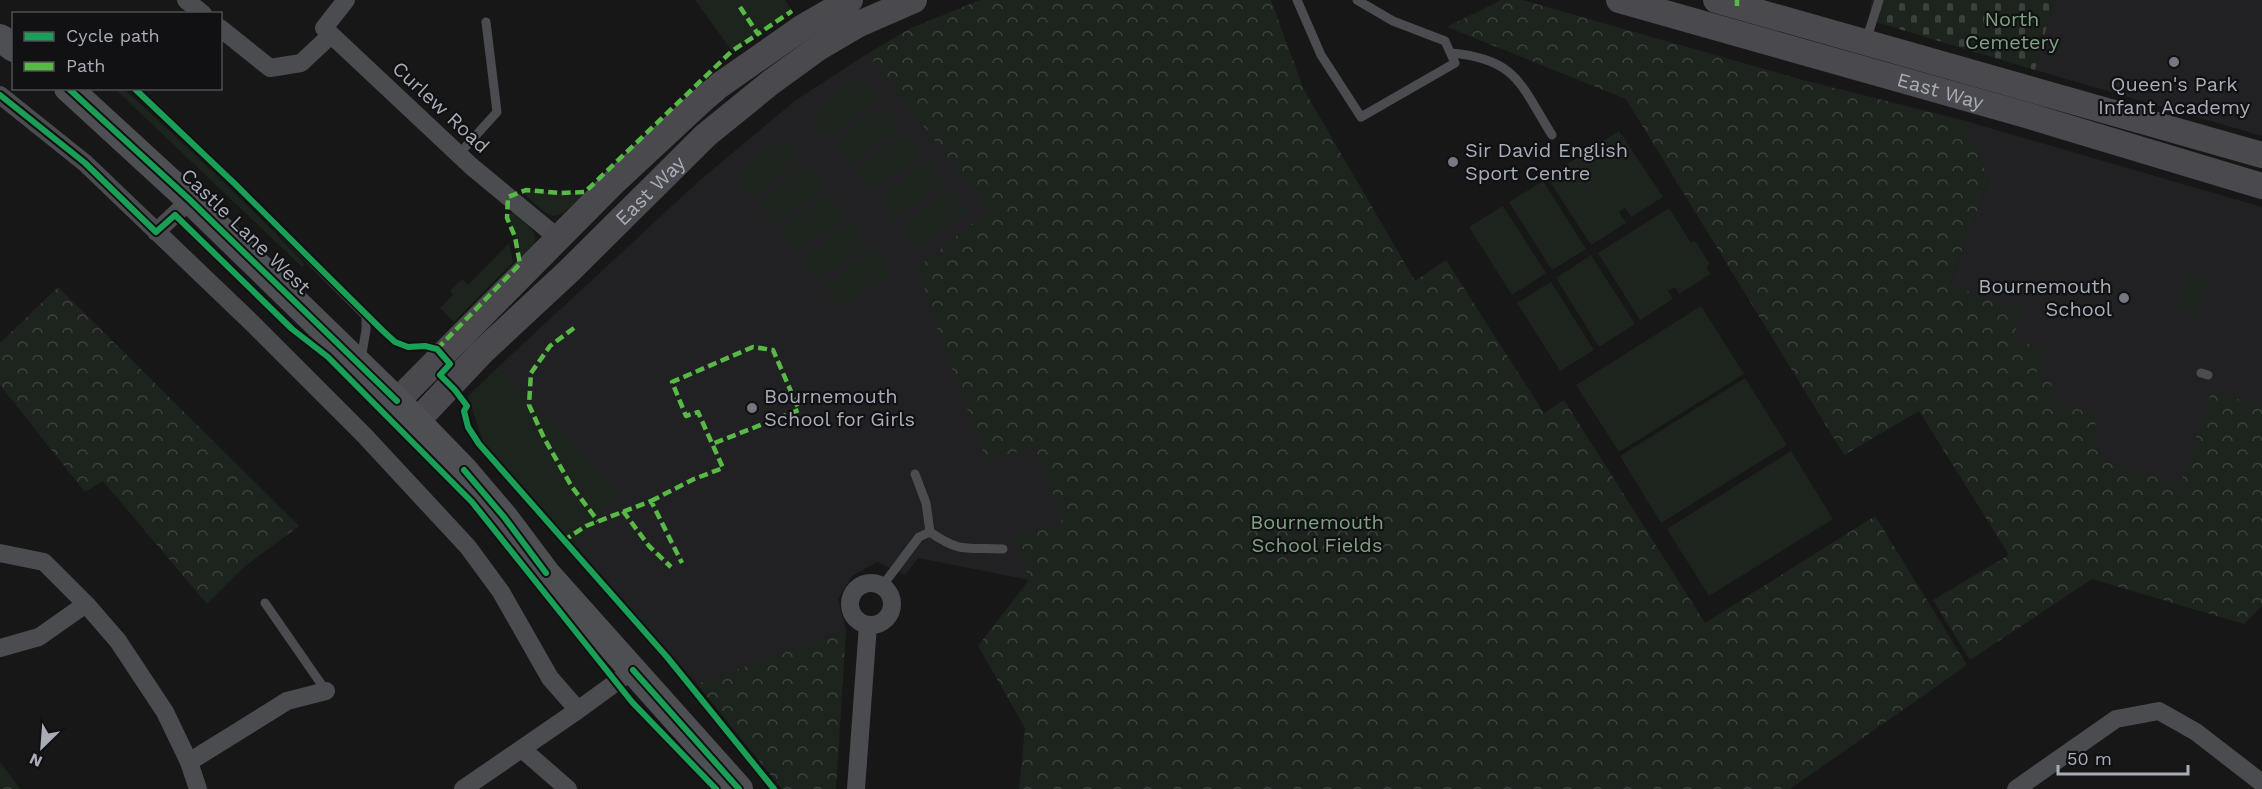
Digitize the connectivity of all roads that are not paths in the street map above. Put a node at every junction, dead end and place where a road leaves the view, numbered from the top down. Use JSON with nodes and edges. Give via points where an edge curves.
{"nodes":[{"id":1,"x":346,"y":0,"type":"edge"},
{"id":2,"x":914,"y":0,"type":"edge"},
{"id":3,"x":1297,"y":0,"type":"edge"},
{"id":4,"x":1357,"y":0,"type":"edge"},
{"id":5,"x":1619,"y":0,"type":"edge"},
{"id":6,"x":1716,"y":0,"type":"edge"},
{"id":7,"x":1879,"y":0,"type":"edge"},
{"id":8,"x":841,"y":17,"type":"edge"},
{"id":9,"x":486,"y":22,"type":"dead end"},
{"id":10,"x":222,"y":30,"type":"edge"},
{"id":11,"x":331,"y":35,"type":"junction"},
{"id":12,"x":0,"y":38,"type":"edge"},
{"id":13,"x":1866,"y":43,"type":"junction"},
{"id":14,"x":12,"y":47,"type":"edge"},
{"id":15,"x":1450,"y":53,"type":"junction"},
{"id":16,"x":1922,"y":72,"type":"junction"},
{"id":17,"x":70,"y":90,"type":"edge"},
{"id":18,"x":136,"y":90,"type":"edge"},
{"id":19,"x":0,"y":95,"type":"edge"},
{"id":20,"x":708,"y":115,"type":"junction"},
{"id":21,"x":2090,"y":120,"type":"junction"},
{"id":22,"x":1552,"y":135,"type":"dead end"},
{"id":23,"x":459,"y":154,"type":"junction"},
{"id":24,"x":2262,"y":156,"type":"edge"},
{"id":25,"x":2262,"y":186,"type":"edge"},
{"id":26,"x":190,"y":200,"type":"junction"},
{"id":27,"x":156,"y":232,"type":"junction"},
{"id":28,"x":558,"y":238,"type":"junction"},
{"id":29,"x":473,"y":344,"type":"junction"},
{"id":30,"x":360,"y":364,"type":"junction"},
{"id":31,"x":397,"y":401,"type":"junction"},
{"id":32,"x":417,"y":421,"type":"junction"},
{"id":33,"x":915,"y":474,"type":"dead end"},
{"id":34,"x":930,"y":532,"type":"junction"},
{"id":35,"x":1003,"y":549,"type":"dead end"},
{"id":36,"x":0,"y":552,"type":"edge"},
{"id":37,"x":883,"y":585,"type":"junction"},
{"id":38,"x":265,"y":603,"type":"dead end"},
{"id":39,"x":86,"y":604,"type":"junction"},
{"id":40,"x":868,"y":625,"type":"junction"},
{"id":41,"x":0,"y":648,"type":"edge"},
{"id":42,"x":633,"y":670,"type":"junction"},
{"id":43,"x":326,"y":691,"type":"joint"},
{"id":44,"x":578,"y":710,"type":"junction"},
{"id":45,"x":522,"y":749,"type":"junction"},
{"id":46,"x":189,"y":762,"type":"junction"},
{"id":47,"x":2262,"y":783,"type":"edge"},
{"id":48,"x":198,"y":789,"type":"edge"},
{"id":49,"x":463,"y":789,"type":"edge"},
{"id":50,"x":568,"y":789,"type":"edge"},
{"id":51,"x":739,"y":789,"type":"edge"},
{"id":52,"x":856,"y":789,"type":"edge"},
{"id":53,"x":2016,"y":789,"type":"edge"}],
"edges":[{"from":1,"to":11,"type":"street","via":[[324,28]]},
{"from":2,"to":8,"type":"street","name":"East Way"},
{"from":3,"to":15,"type":"lane","via":[[1321,55],[1362,117],[1455,63]]},
{"from":4,"to":15,"type":"lane","via":[[1393,21],[1445,41]]},
{"from":5,"to":16,"type":"street","name":"East Way"},
{"from":6,"to":13,"type":"street","name":"East Way"},
{"from":7,"to":13,"type":"lane"},
{"from":8,"to":20,"type":"street","name":"East Way","via":[[818,48],[770,83]]},
{"from":9,"to":23,"type":"lane","via":[[497,112]]},
{"from":10,"to":11,"type":"street","via":[[270,68],[301,63]]},
{"from":11,"to":23,"type":"street","name":"Curlew Road"},
{"from":12,"to":14,"type":"main road"},
{"from":13,"to":16,"type":"street","name":"East Way"},
{"from":15,"to":22,"type":"lane","via":[[1479,57],[1508,70]]},
{"from":16,"to":21,"type":"street","name":"East Way"},
{"from":17,"to":26,"type":"main road","name":"Castle Lane West"},
{"from":18,"to":30,"type":"lane","via":[[366,316]]},
{"from":19,"to":27,"type":"street","via":[[85,163]]},
{"from":20,"to":28,"type":"street","name":"East Way"},
{"from":20,"to":29,"type":"street","name":"East Way","via":[[668,170],[569,271]]},
{"from":21,"to":24,"type":"street","name":"East Way"},
{"from":21,"to":25,"type":"street","name":"East Way"},
{"from":23,"to":28,"type":"street","name":"Curlew Road"},
{"from":26,"to":27,"type":"street","name":"Castle Lane West"},
{"from":26,"to":30,"type":"main road","name":"Castle Lane West"},
{"from":27,"to":44,"type":"street","via":[[252,322],[468,547],[501,592],[550,678]]},
{"from":28,"to":29,"type":"street","name":"East Way"},
{"from":29,"to":31,"type":"street","name":"East Way"},
{"from":29,"to":32,"type":"street","name":"East Way"},
{"from":30,"to":31,"type":"main road","name":"Castle Lane West"},
{"from":31,"to":32,"type":"main road","name":"Castle Lane West"},
{"from":32,"to":42,"type":"main road","name":"Castle Lane West","via":[[464,470],[546,573]]},
{"from":33,"to":34,"type":"lane","via":[[926,503]]},
{"from":34,"to":35,"type":"lane","via":[[961,548]]},
{"from":34,"to":37,"type":"lane","via":[[919,537]]},
{"from":36,"to":39,"type":"street","via":[[44,561]]},
{"from":37,"to":40,"type":"street","via":[[892,597],[892,609],[885,621]]},
{"from":37,"to":40,"type":"street","via":[[863,584],[851,596],[852,614]]},
{"from":38,"to":43,"type":"lane"},
{"from":39,"to":41,"type":"street","via":[[39,637]]},
{"from":39,"to":46,"type":"street","via":[[118,641],[165,712]]},
{"from":40,"to":52,"type":"street"},
{"from":42,"to":44,"type":"street"},
{"from":42,"to":51,"type":"main road","name":"Castle Lane West"},
{"from":43,"to":46,"type":"street","via":[[287,701]]},
{"from":44,"to":45,"type":"street"},
{"from":45,"to":49,"type":"street"},
{"from":45,"to":50,"type":"street"},
{"from":46,"to":48,"type":"street"},
{"from":47,"to":53,"type":"street","via":[[2196,732],[2159,711],[2116,719]]}]}
